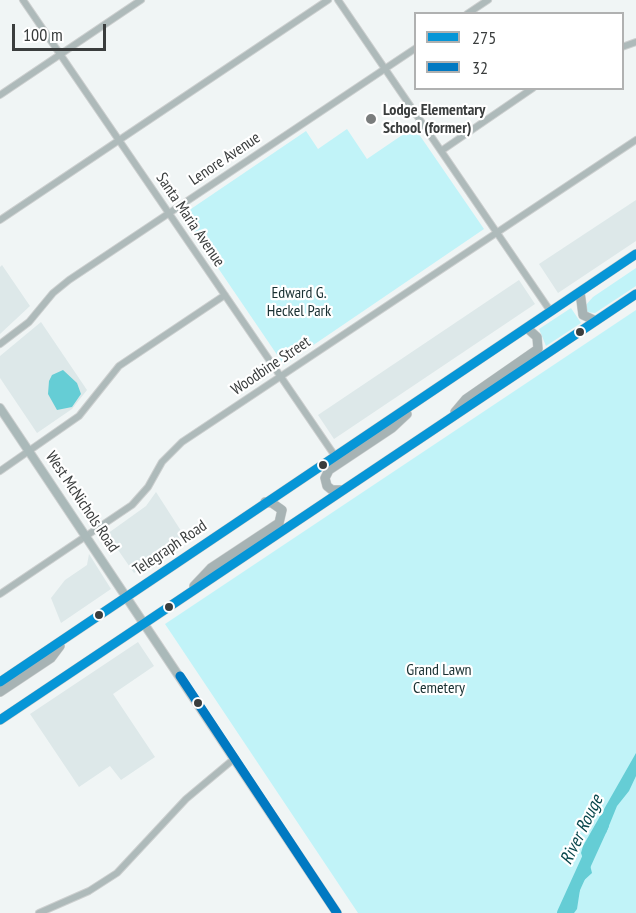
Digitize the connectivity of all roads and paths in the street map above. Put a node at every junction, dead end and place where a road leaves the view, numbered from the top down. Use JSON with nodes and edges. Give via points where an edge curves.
{"nodes":[{"id":1,"x":23,"y":0,"type":"edge"},
{"id":2,"x":141,"y":0,"type":"edge"},
{"id":3,"x":328,"y":0,"type":"edge"},
{"id":4,"x":338,"y":0,"type":"edge"},
{"id":5,"x":488,"y":0,"type":"edge"},
{"id":6,"x":471,"y":12,"type":"edge"},
{"id":7,"x":414,"y":49,"type":"edge"},
{"id":8,"x":60,"y":54,"type":"junction"},
{"id":9,"x":385,"y":69,"type":"junction"},
{"id":10,"x":530,"y":90,"type":"edge"},
{"id":11,"x":0,"y":95,"type":"edge"},
{"id":12,"x":119,"y":139,"type":"junction"},
{"id":13,"x":636,"y":140,"type":"edge"},
{"id":14,"x":441,"y":151,"type":"junction"},
{"id":15,"x":169,"y":213,"type":"junction"},
{"id":16,"x":0,"y":220,"type":"edge"},
{"id":17,"x":496,"y":232,"type":"junction"},
{"id":18,"x":636,"y":254,"type":"edge"},
{"id":19,"x":580,"y":292,"type":"junction"},
{"id":20,"x":636,"y":294,"type":"edge"},
{"id":21,"x":225,"y":295,"type":"junction"},
{"id":22,"x":551,"y":312,"type":"junction"},
{"id":23,"x":596,"y":321,"type":"junction"},
{"id":24,"x":527,"y":328,"type":"junction"},
{"id":25,"x":0,"y":344,"type":"edge"},
{"id":26,"x":280,"y":376,"type":"junction"},
{"id":27,"x":424,"y":398,"type":"junction"},
{"id":28,"x":0,"y":408,"type":"edge"},
{"id":29,"x":450,"y":419,"type":"junction"},
{"id":30,"x":29,"y":451,"type":"junction"},
{"id":31,"x":334,"y":456,"type":"junction"},
{"id":32,"x":0,"y":471,"type":"edge"},
{"id":33,"x":344,"y":489,"type":"junction"},
{"id":34,"x":261,"y":505,"type":"junction"},
{"id":35,"x":87,"y":535,"type":"junction"},
{"id":36,"x":0,"y":594,"type":"edge"},
{"id":37,"x":128,"y":596,"type":"junction"},
{"id":38,"x":181,"y":599,"type":"junction"},
{"id":39,"x":146,"y":623,"type":"junction"},
{"id":40,"x":63,"y":641,"type":"junction"},
{"id":41,"x":0,"y":682,"type":"edge"},
{"id":42,"x":0,"y":692,"type":"edge"},
{"id":43,"x":1,"y":718,"type":"edge"},
{"id":44,"x":235,"y":759,"type":"junction"},
{"id":45,"x":39,"y":913,"type":"edge"},
{"id":46,"x":337,"y":913,"type":"edge"}],
"edges":[{"from":1,"to":8,"type":"street","name":"Santa Maria Avenue"},
{"from":2,"to":8,"type":"street"},
{"from":3,"to":12,"type":"street"},
{"from":4,"to":9,"type":"street"},
{"from":5,"to":6,"type":"street"},
{"from":7,"to":9,"type":"street","name":"Lenore Avenue"},
{"from":8,"to":11,"type":"street"},
{"from":8,"to":12,"type":"street","name":"Santa Maria Avenue"},
{"from":9,"to":14,"type":"street"},
{"from":9,"to":15,"type":"street","name":"Lenore Avenue"},
{"from":10,"to":14,"type":"street"},
{"from":12,"to":15,"type":"street","name":"Santa Maria Avenue"},
{"from":12,"to":16,"type":"street"},
{"from":13,"to":17,"type":"street","name":"Woodbine Street"},
{"from":14,"to":17,"type":"street"},
{"from":15,"to":21,"type":"street","name":"Santa Maria Avenue"},
{"from":15,"to":25,"type":"street","name":"Lenore Avenue","via":[[62,285],[29,322]]},
{"from":17,"to":22,"type":"street"},
{"from":17,"to":26,"type":"street","name":"Woodbine Street"},
{"from":18,"to":19,"type":"main road","name":"Telegraph Road"},
{"from":19,"to":22,"type":"main road","name":"Telegraph Road"},
{"from":19,"to":23,"type":"main road","via":[[583,315]]},
{"from":20,"to":23,"type":"main road"},
{"from":21,"to":26,"type":"street","name":"Santa Maria Avenue"},
{"from":21,"to":30,"type":"street","via":[[119,366],[79,416]]},
{"from":22,"to":24,"type":"main road","name":"Telegraph Road"},
{"from":23,"to":29,"type":"main road"},
{"from":24,"to":27,"type":"main road","name":"Telegraph Road"},
{"from":24,"to":29,"type":"main road","via":[[537,337],[538,349],[466,399]]},
{"from":26,"to":31,"type":"street","name":"Santa Maria Avenue"},
{"from":26,"to":35,"type":"street","name":"Woodbine Street","via":[[177,446],[137,500]]},
{"from":27,"to":31,"type":"main road","name":"Telegraph Road"},
{"from":27,"to":33,"type":"main road","via":[[392,428],[329,470],[327,486],[332,490]]},
{"from":28,"to":30,"type":"main road","name":"West McNichols Road"},
{"from":29,"to":33,"type":"main road"},
{"from":30,"to":32,"type":"street"},
{"from":30,"to":35,"type":"main road","name":"West McNichols Road"},
{"from":31,"to":34,"type":"main road","name":"Telegraph Road"},
{"from":33,"to":38,"type":"main road"},
{"from":34,"to":37,"type":"main road","name":"Telegraph Road"},
{"from":34,"to":38,"type":"main road","via":[[272,503],[282,510],[279,523],[211,568]]},
{"from":35,"to":36,"type":"street","name":"Woodbine Street"},
{"from":35,"to":37,"type":"main road","name":"West McNichols Road"},
{"from":37,"to":39,"type":"main road","name":"West McNichols Road"},
{"from":37,"to":40,"type":"main road","name":"Telegraph Road"},
{"from":38,"to":39,"type":"main road"},
{"from":39,"to":43,"type":"main road"},
{"from":39,"to":44,"type":"main road","name":"West McNichols Road"},
{"from":40,"to":41,"type":"main road","name":"Telegraph Road"},
{"from":40,"to":42,"type":"main road","name":"Telegraph Road","via":[[51,658]]},
{"from":44,"to":45,"type":"street","via":[[186,799],[117,873],[89,891]]},
{"from":44,"to":46,"type":"main road","name":"West McNichols Road"}]}
